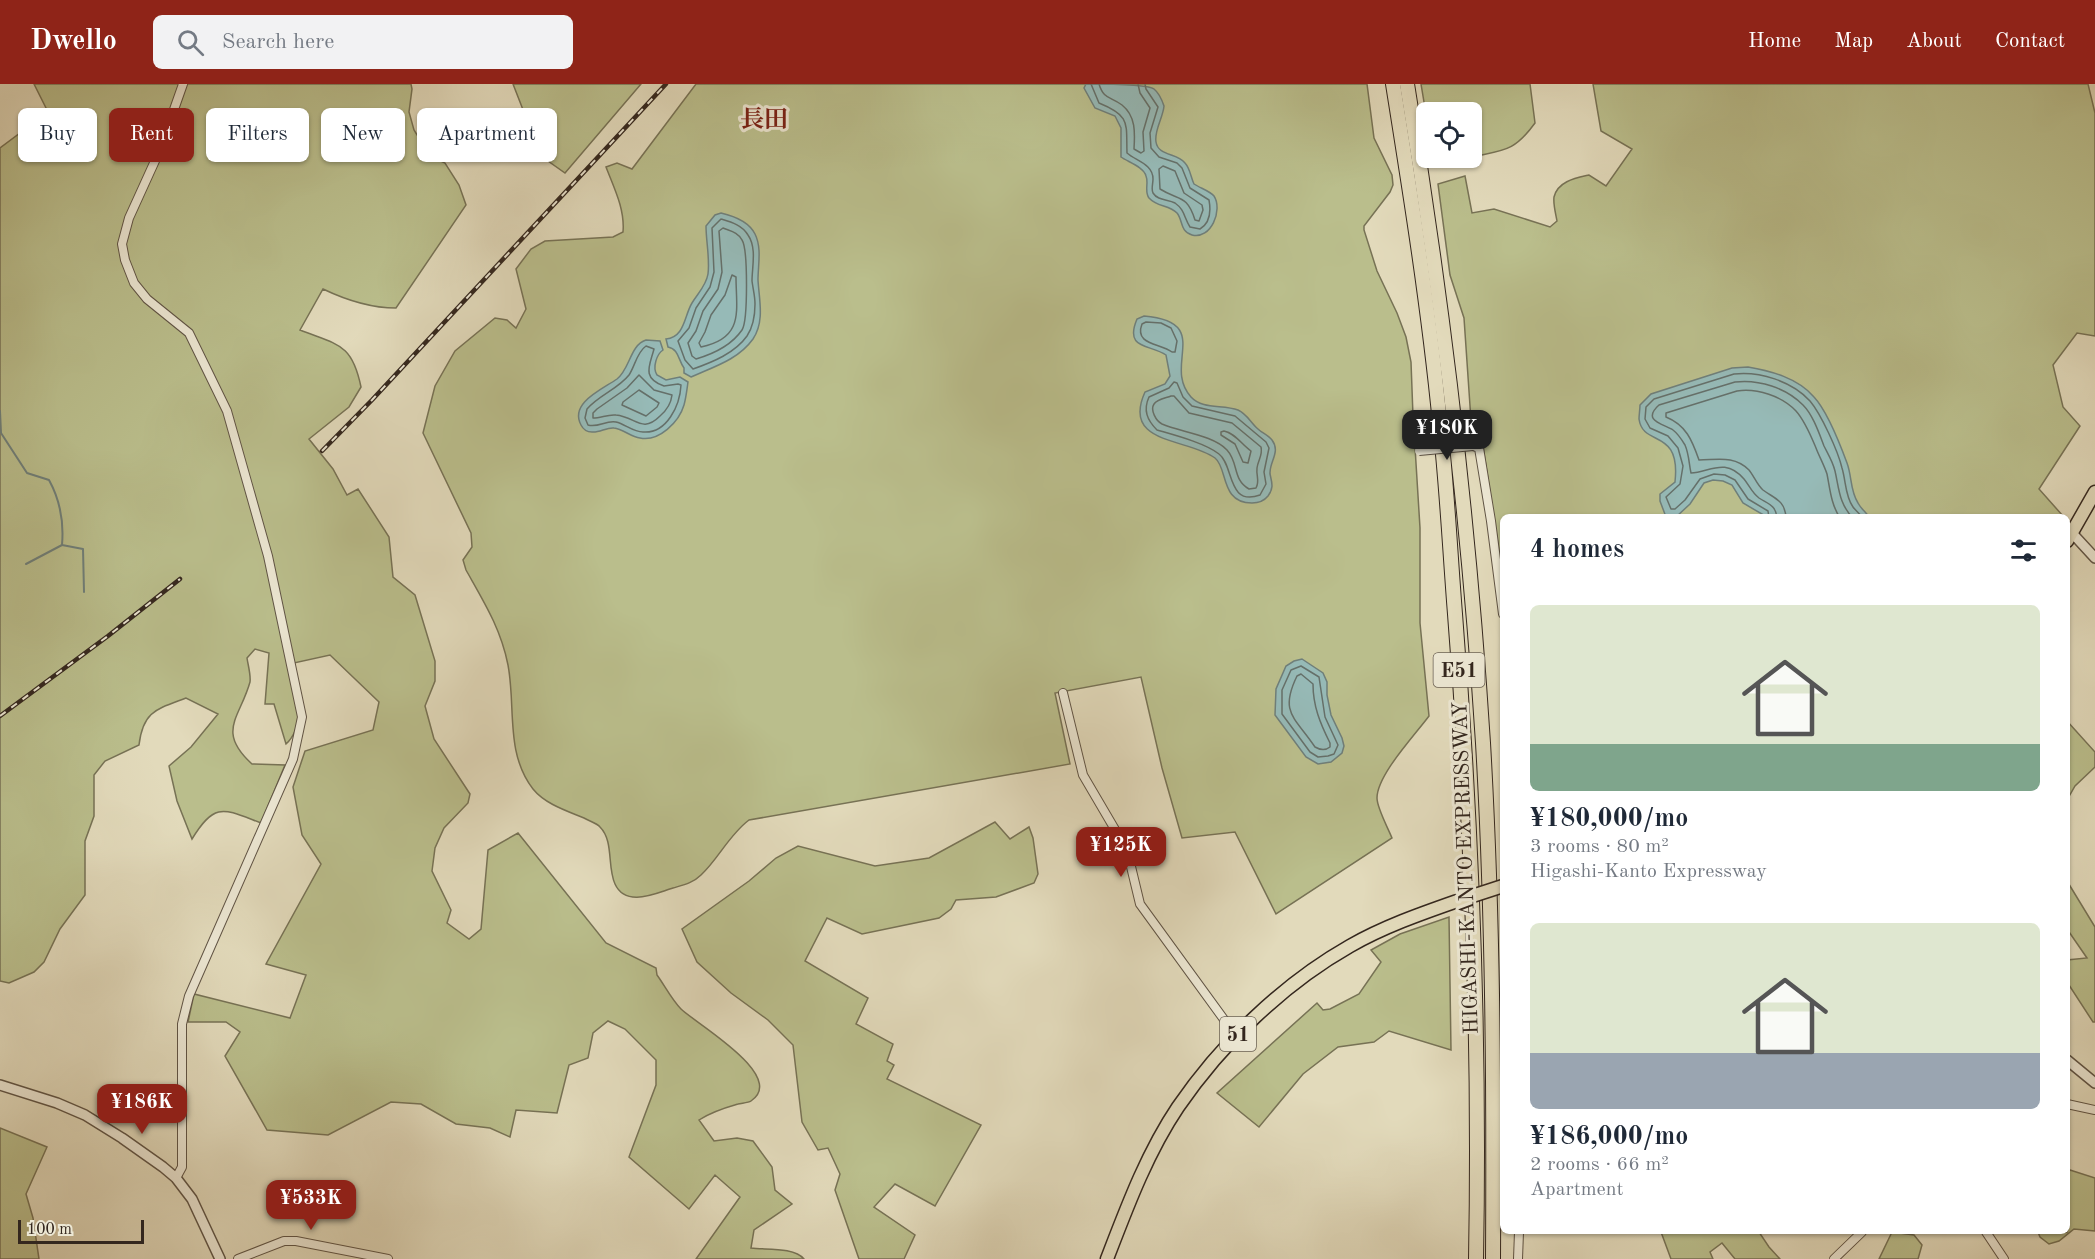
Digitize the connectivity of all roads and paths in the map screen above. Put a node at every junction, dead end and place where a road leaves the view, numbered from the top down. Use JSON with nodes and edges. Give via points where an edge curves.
{"nodes":[{"id":1,"x":183,"y":84,"type":"edge"},
{"id":2,"x":1393,"y":84,"type":"edge"},
{"id":3,"x":1407,"y":84,"type":"edge"},
{"id":4,"x":1419,"y":451,"type":"dead end"},
{"id":5,"x":2095,"y":492,"type":"edge"},
{"id":6,"x":2070,"y":535,"type":"edge"},
{"id":7,"x":2070,"y":538,"type":"edge"},
{"id":8,"x":2095,"y":558,"type":"edge"},
{"id":9,"x":1500,"y":591,"type":"edge"},
{"id":10,"x":1063,"y":693,"type":"dead end"},
{"id":11,"x":1500,"y":887,"type":"edge"},
{"id":12,"x":1236,"y":1036,"type":"junction"},
{"id":13,"x":2070,"y":1062,"type":"edge"},
{"id":14,"x":2095,"y":1083,"type":"edge"},
{"id":15,"x":0,"y":1085,"type":"edge"},
{"id":16,"x":2070,"y":1105,"type":"edge"},
{"id":17,"x":2095,"y":1110,"type":"edge"},
{"id":18,"x":176,"y":1178,"type":"junction"},
{"id":19,"x":1519,"y":1234,"type":"edge"},
{"id":20,"x":1860,"y":1234,"type":"edge"},
{"id":21,"x":1987,"y":1234,"type":"edge"},
{"id":22,"x":220,"y":1259,"type":"edge"},
{"id":23,"x":238,"y":1259,"type":"edge"},
{"id":24,"x":388,"y":1259,"type":"edge"},
{"id":25,"x":1107,"y":1259,"type":"edge"},
{"id":26,"x":1476,"y":1259,"type":"edge"},
{"id":27,"x":1493,"y":1259,"type":"edge"},
{"id":28,"x":1518,"y":1259,"type":"edge"},
{"id":29,"x":1834,"y":1259,"type":"edge"},
{"id":30,"x":2004,"y":1259,"type":"edge"}],
"edges":[{"from":1,"to":18,"type":"street","via":[[159,152],[129,218],[122,244],[125,260],[134,283],[147,299],[189,333],[227,411],[268,556],[302,717],[293,759],[189,996],[182,1024],[183,1167]]},
{"from":2,"to":26,"type":"highway","name":"HIGASHI-KANTO EXPRESSWAY","number":"E51","via":[[1440,425],[1466,757],[1477,1033]]},
{"from":3,"to":27,"type":"highway","name":"HIGASHI-KANTO EXPRESSWAY","number":"E51","via":[[1456,423],[1483,743],[1493,1018]]},
{"from":4,"to":9,"type":"street","bridge":true,"via":[[1479,448]]},
{"from":5,"to":6,"type":"highway"},
{"from":7,"to":8,"type":"street"},
{"from":10,"to":12,"type":"street","via":[[1083,775],[1127,850],[1140,904]]},
{"from":11,"to":12,"type":"highway","number":"51","bridge":true,"via":[[1413,917],[1352,945],[1285,992]]},
{"from":12,"to":25,"type":"highway","number":"51","via":[[1168,1123]]},
{"from":13,"to":14,"type":"street"},
{"from":15,"to":18,"type":"street","via":[[85,1115]]},
{"from":16,"to":17,"type":"street"},
{"from":18,"to":22,"type":"street","via":[[192,1199]]},
{"from":19,"to":28,"type":"street"},
{"from":20,"to":29,"type":"street"},
{"from":21,"to":30,"type":"street"},
{"from":23,"to":24,"type":"street","via":[[276,1243],[296,1241]]}]}
